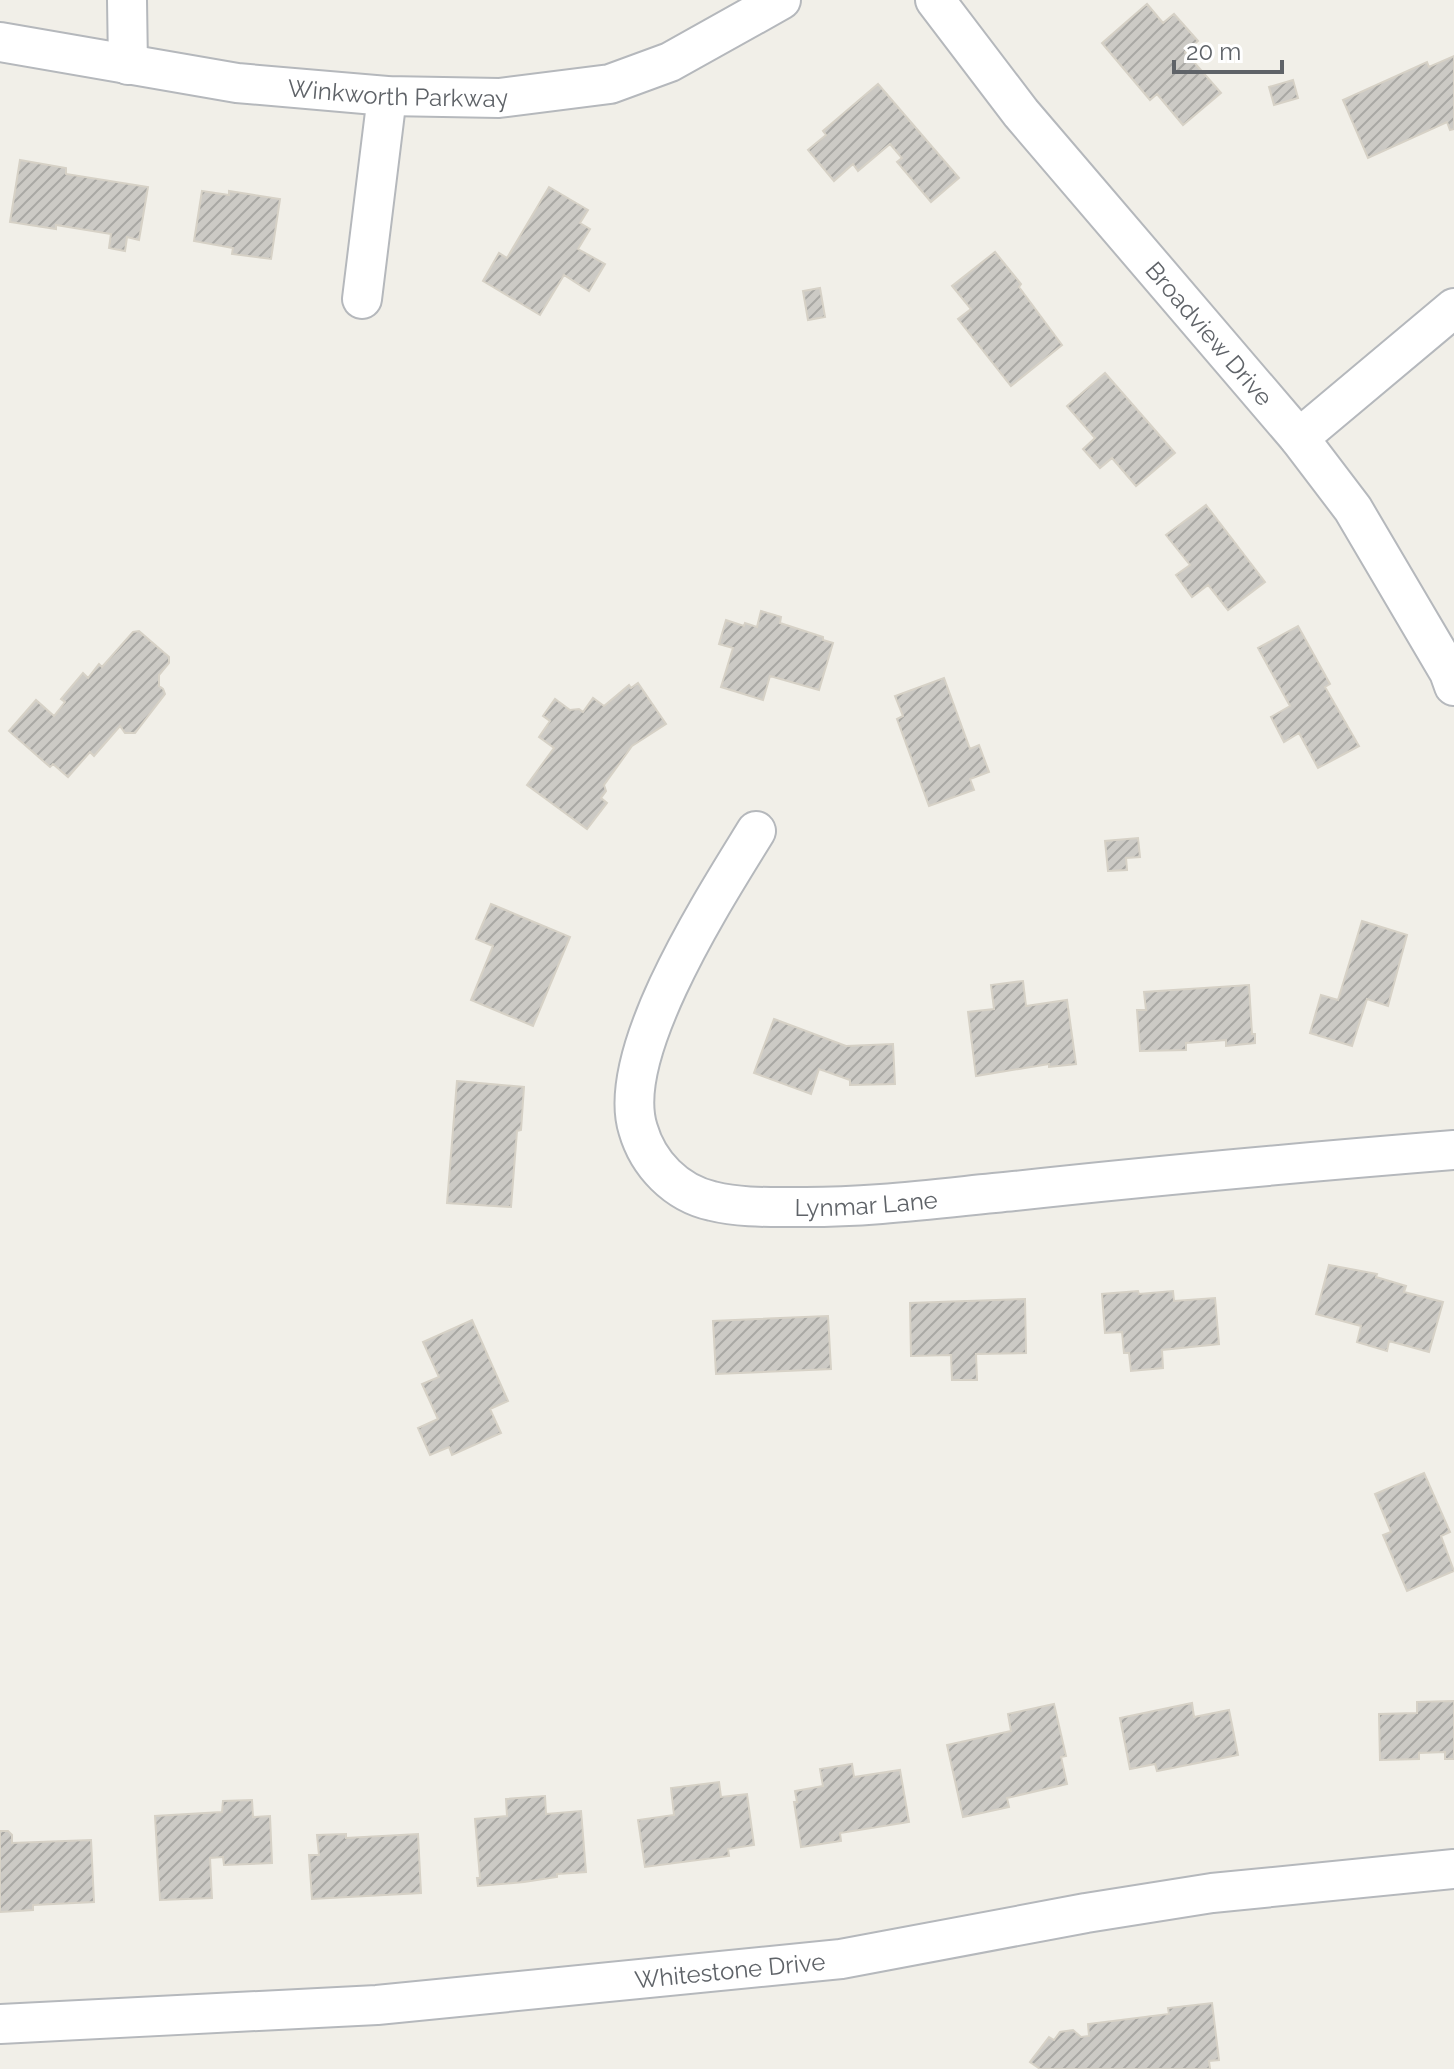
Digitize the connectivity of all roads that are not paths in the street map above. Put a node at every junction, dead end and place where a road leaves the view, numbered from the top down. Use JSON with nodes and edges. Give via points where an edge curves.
{"nodes":[{"id":1,"x":127,"y":0,"type":"edge"},
{"id":2,"x":781,"y":0,"type":"edge"},
{"id":3,"x":935,"y":0,"type":"edge"},
{"id":4,"x":0,"y":42,"type":"edge"},
{"id":5,"x":128,"y":65,"type":"junction"},
{"id":6,"x":387,"y":96,"type":"junction"},
{"id":7,"x":362,"y":299,"type":"dead end"},
{"id":8,"x":1454,"y":308,"type":"edge"},
{"id":9,"x":1299,"y":438,"type":"junction"},
{"id":10,"x":1454,"y":686,"type":"edge"},
{"id":11,"x":756,"y":831,"type":"dead end"},
{"id":12,"x":1454,"y":1150,"type":"edge"},
{"id":13,"x":1454,"y":1869,"type":"edge"},
{"id":14,"x":0,"y":2024,"type":"edge"}],
"edges":[{"from":1,"to":5,"type":"street"},
{"from":2,"to":6,"type":"street","name":"Winkworth Parkway","via":[[670,62],[610,84],[499,98]]},
{"from":3,"to":9,"type":"street","name":"Broadview Drive","via":[[1021,113]]},
{"from":4,"to":5,"type":"street","name":"Winkworth Parkway"},
{"from":5,"to":6,"type":"street","name":"Winkworth Parkway","via":[[237,83]]},
{"from":6,"to":7,"type":"street"},
{"from":8,"to":9,"type":"street"},
{"from":9,"to":10,"type":"street","name":"Broadview Drive","via":[[1353,509]]},
{"from":11,"to":12,"type":"street","name":"Lynmar Lane","via":[[699,923],[658,1010],[635,1080],[637,1127],[653,1164],[684,1191],[750,1207],[847,1208]]},
{"from":13,"to":14,"type":"street","name":"Whitestone Drive","via":[[1212,1893],[841,1959],[377,2005]]}]}
